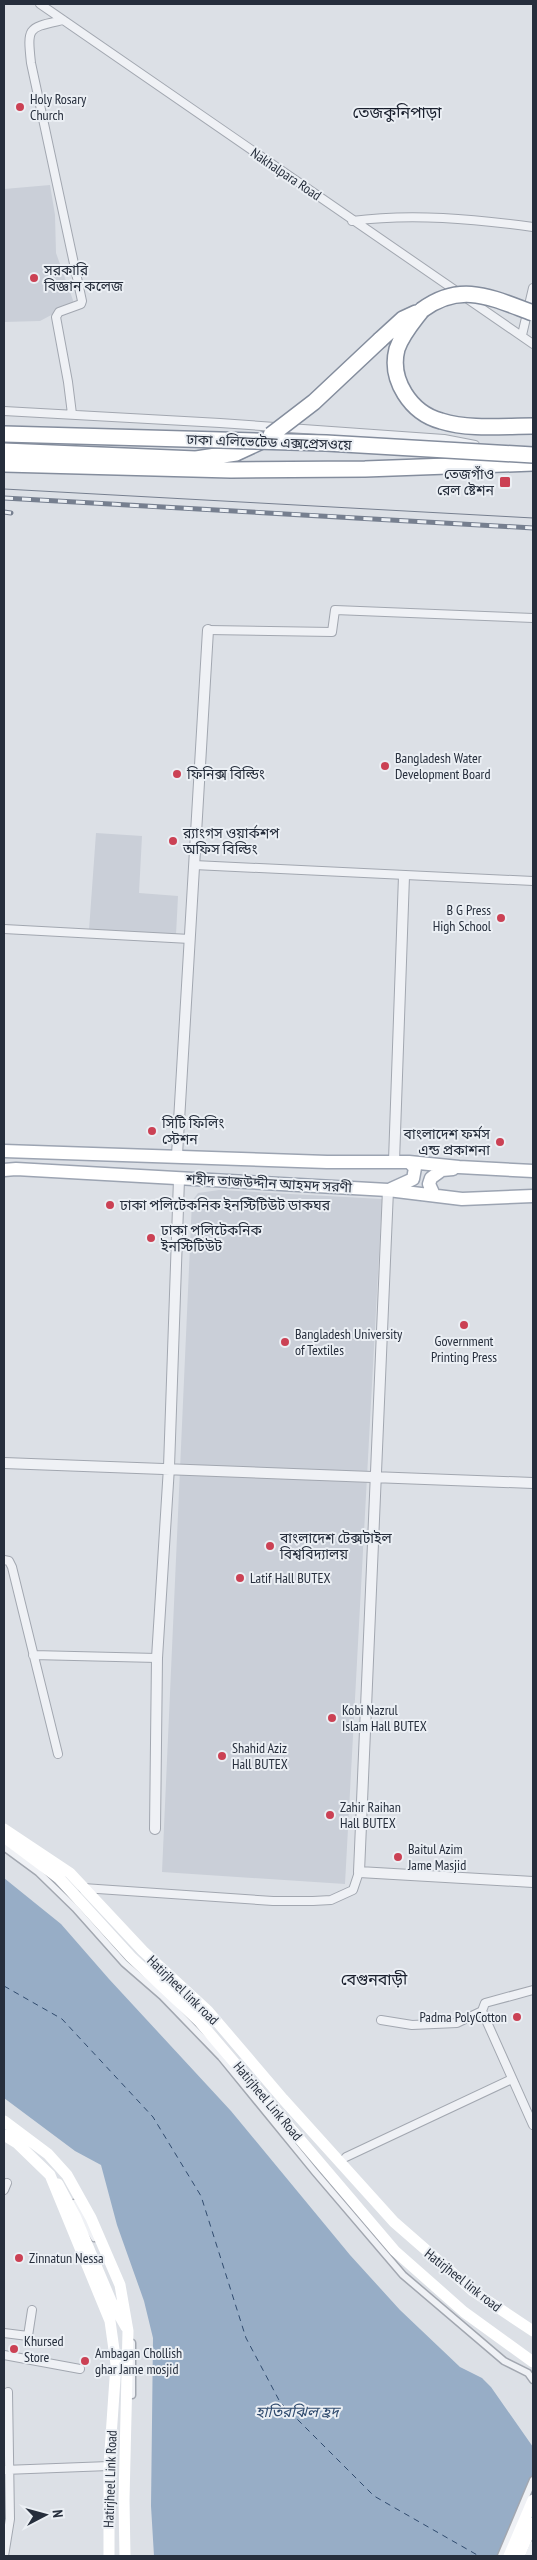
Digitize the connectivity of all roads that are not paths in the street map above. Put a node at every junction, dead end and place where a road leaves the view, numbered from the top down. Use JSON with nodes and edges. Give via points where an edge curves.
{"nodes":[{"id":1,"x":40,"y":4,"type":"edge"},
{"id":2,"x":62,"y":20,"type":"junction"},
{"id":3,"x":352,"y":221,"type":"junction"},
{"id":4,"x":533,"y":228,"type":"edge"},
{"id":5,"x":533,"y":288,"type":"edge"},
{"id":6,"x":422,"y":310,"type":"junction"},
{"id":7,"x":533,"y":313,"type":"edge"},
{"id":8,"x":522,"y":336,"type":"junction"},
{"id":9,"x":533,"y":344,"type":"edge"},
{"id":10,"x":4,"y":411,"type":"edge"},
{"id":11,"x":72,"y":414,"type":"junction"},
{"id":12,"x":528,"y":426,"type":"edge"},
{"id":13,"x":4,"y":434,"type":"edge"},
{"id":14,"x":4,"y":451,"type":"edge"},
{"id":15,"x":533,"y":456,"type":"edge"},
{"id":16,"x":533,"y":463,"type":"edge"},
{"id":17,"x":4,"y":464,"type":"edge"},
{"id":18,"x":533,"y":618,"type":"edge"},
{"id":19,"x":208,"y":630,"type":"joint"},
{"id":20,"x":194,"y":865,"type":"junction"},
{"id":21,"x":404,"y":876,"type":"junction"},
{"id":22,"x":533,"y":881,"type":"edge"},
{"id":23,"x":4,"y":929,"type":"edge"},
{"id":24,"x":190,"y":939,"type":"junction"},
{"id":25,"x":4,"y":1151,"type":"edge"},
{"id":26,"x":177,"y":1155,"type":"junction"},
{"id":27,"x":394,"y":1161,"type":"junction"},
{"id":28,"x":409,"y":1162,"type":"junction"},
{"id":29,"x":459,"y":1167,"type":"junction"},
{"id":30,"x":4,"y":1170,"type":"edge"},
{"id":31,"x":533,"y":1171,"type":"edge"},
{"id":32,"x":179,"y":1179,"type":"junction"},
{"id":33,"x":388,"y":1190,"type":"junction"},
{"id":34,"x":434,"y":1195,"type":"junction"},
{"id":35,"x":533,"y":1196,"type":"edge"},
{"id":36,"x":4,"y":1463,"type":"edge"},
{"id":37,"x":169,"y":1467,"type":"junction"},
{"id":38,"x":377,"y":1476,"type":"junction"},
{"id":39,"x":533,"y":1483,"type":"edge"},
{"id":40,"x":4,"y":1560,"type":"edge"},
{"id":41,"x":33,"y":1655,"type":"junction"},
{"id":42,"x":158,"y":1658,"type":"junction"},
{"id":43,"x":58,"y":1754,"type":"dead end"},
{"id":44,"x":155,"y":1828,"type":"dead end"},
{"id":45,"x":4,"y":1829,"type":"edge"},
{"id":46,"x":4,"y":1837,"type":"edge"},
{"id":47,"x":4,"y":1847,"type":"edge"},
{"id":48,"x":359,"y":1872,"type":"junction"},
{"id":49,"x":533,"y":1882,"type":"edge"},
{"id":50,"x":83,"y":1888,"type":"junction"},
{"id":51,"x":533,"y":1990,"type":"edge"},
{"id":52,"x":482,"y":2010,"type":"junction"},
{"id":53,"x":381,"y":2020,"type":"dead end"},
{"id":54,"x":512,"y":2079,"type":"junction"},
{"id":55,"x":4,"y":2121,"type":"edge"},
{"id":56,"x":533,"y":2125,"type":"edge"},
{"id":57,"x":4,"y":2136,"type":"edge"},
{"id":58,"x":346,"y":2157,"type":"dead end"},
{"id":59,"x":50,"y":2175,"type":"junction"},
{"id":60,"x":32,"y":2310,"type":"dead end"},
{"id":61,"x":529,"y":2329,"type":"edge"},
{"id":62,"x":128,"y":2331,"type":"junction"},
{"id":63,"x":4,"y":2334,"type":"edge"},
{"id":64,"x":4,"y":2355,"type":"edge"},
{"id":65,"x":533,"y":2362,"type":"edge"},
{"id":66,"x":80,"y":2369,"type":"dead end"},
{"id":67,"x":533,"y":2380,"type":"edge"},
{"id":68,"x":8,"y":2392,"type":"dead end"},
{"id":69,"x":109,"y":2466,"type":"junction"},
{"id":70,"x":7,"y":2470,"type":"edge"},
{"id":71,"x":533,"y":2480,"type":"edge"},
{"id":72,"x":533,"y":2500,"type":"edge"},
{"id":73,"x":533,"y":2523,"type":"edge"},
{"id":74,"x":533,"y":2544,"type":"edge"},
{"id":75,"x":4,"y":2556,"type":"edge"},
{"id":76,"x":109,"y":2556,"type":"edge"},
{"id":77,"x":126,"y":2556,"type":"edge"},
{"id":78,"x":502,"y":2556,"type":"edge"},
{"id":79,"x":509,"y":2556,"type":"edge"},
{"id":80,"x":519,"y":2556,"type":"edge"},
{"id":81,"x":528,"y":2556,"type":"edge"}],
"edges":[{"from":1,"to":2,"type":"street","name":"Nakhalpara Road"},
{"from":2,"to":3,"type":"street","name":"Nakhalpara Road"},
{"from":2,"to":11,"type":"street","via":[[34,27],[29,42],[82,301],[59,312],[56,317]]},
{"from":3,"to":4,"type":"street","via":[[390,216]]},
{"from":3,"to":8,"type":"street","name":"Nakhalpara Road"},
{"from":5,"to":8,"type":"street"},
{"from":6,"to":7,"type":"highway","bridge":true,"via":[[436,300],[465,293],[479,294]]},
{"from":6,"to":12,"type":"highway","via":[[397,350],[397,377],[407,397],[429,417],[442,422],[474,426]]},
{"from":6,"to":14,"type":"highway","bridge":true,"via":[[403,319],[314,402],[276,432],[236,453],[196,459]]},
{"from":8,"to":9,"type":"street","name":"Nakhalpara Road"},
{"from":10,"to":11,"type":"street"},
{"from":11,"to":15,"type":"street","via":[[444,439]]},
{"from":13,"to":15,"type":"highway","name":"ঢাকা এলিভেটেড এক্সপ্রেসওয়ে","bridge":true,"via":[[326,443]]},
{"from":16,"to":17,"type":"highway","via":[[231,470]]},
{"from":18,"to":19,"type":"street","via":[[335,610],[332,632]]},
{"from":19,"to":20,"type":"street"},
{"from":20,"to":21,"type":"street"},
{"from":20,"to":24,"type":"street"},
{"from":21,"to":22,"type":"street"},
{"from":21,"to":27,"type":"street"},
{"from":23,"to":24,"type":"street"},
{"from":24,"to":26,"type":"street"},
{"from":25,"to":26,"type":"main road","name":"শহীদ তাজউদ্দীন আহমদ সরণী"},
{"from":26,"to":27,"type":"main road","name":"শহীদ তাজউদ্দীন আহমদ সরণী","via":[[327,1162]]},
{"from":27,"to":28,"type":"main road","name":"শহীদ তাজউদ্দীন আহমদ সরণী"},
{"from":28,"to":29,"type":"main road","name":"শহীদ তাজউদ্দীন আহমদ সরণী"},
{"from":28,"to":33,"type":"main road","via":[[415,1168],[413,1178]]},
{"from":29,"to":31,"type":"main road","name":"শহীদ তাজউদ্দীন আহমদ সরণী"},
{"from":29,"to":34,"type":"main road","via":[[442,1170],[431,1178],[429,1184]]},
{"from":30,"to":32,"type":"main road","name":"শহীদ তাজউদ্দীন আহমদ সরণী"},
{"from":32,"to":33,"type":"main road","name":"শহীদ তাজউদ্দীন আহমদ সরণী"},
{"from":32,"to":37,"type":"street"},
{"from":33,"to":34,"type":"main road","name":"শহীদ তাজউদ্দীন আহমদ সরণী"},
{"from":33,"to":38,"type":"street"},
{"from":34,"to":35,"type":"main road","name":"শহীদ তাজউদ্দীন আহমদ সরণী","via":[[462,1199]]},
{"from":36,"to":37,"type":"street"},
{"from":37,"to":38,"type":"street"},
{"from":37,"to":42,"type":"street"},
{"from":38,"to":39,"type":"street"},
{"from":38,"to":48,"type":"street"},
{"from":40,"to":41,"type":"street","via":[[9,1561],[12,1567]]},
{"from":41,"to":42,"type":"street"},
{"from":41,"to":43,"type":"street"},
{"from":42,"to":44,"type":"street"},
{"from":45,"to":50,"type":"main road","name":"Hatirjheel link road","via":[[62,1868]]},
{"from":46,"to":65,"type":"main road","name":"Hatirjheel Link Road","via":[[59,1878],[131,1957],[199,2021],[395,2250],[464,2312]]},
{"from":47,"to":67,"type":"street","via":[[38,1872],[69,1902],[124,1963],[162,1996],[220,2057],[403,2275],[504,2361],[528,2373]]},
{"from":48,"to":49,"type":"street"},
{"from":48,"to":50,"type":"street","via":[[353,1890],[322,1901],[273,1901]]},
{"from":50,"to":61,"type":"main road","name":"Hatirjheel link road","via":[[143,1951],[208,2011],[282,2099],[394,2222],[473,2291]]},
{"from":51,"to":52,"type":"street","via":[[485,2004]]},
{"from":52,"to":53,"type":"street","via":[[457,2023],[412,2025]]},
{"from":52,"to":54,"type":"street"},
{"from":54,"to":56,"type":"street"},
{"from":54,"to":58,"type":"street"},
{"from":55,"to":62,"type":"main road","via":[[48,2154],[76,2188],[120,2285]]},
{"from":57,"to":59,"type":"main road","name":"Hatirjheel Link Road","via":[[17,2143]]},
{"from":57,"to":77,"type":"street","via":[[47,2169],[70,2196],[104,2258],[130,2321],[134,2352]]},
{"from":59,"to":62,"type":"main road","via":[[63,2190],[111,2301]]},
{"from":59,"to":69,"type":"main road","name":"Hatirjheel Link Road","via":[[106,2308],[114,2337],[116,2364]]},
{"from":60,"to":63,"type":"street","via":[[28,2336]]},
{"from":62,"to":77,"type":"main road"},
{"from":64,"to":66,"type":"street"},
{"from":68,"to":70,"type":"street"},
{"from":69,"to":70,"type":"street"},
{"from":69,"to":76,"type":"main road","name":"Hatirjheel Link Road"},
{"from":70,"to":75,"type":"street","via":[[10,2519]]},
{"from":71,"to":78,"type":"street"},
{"from":72,"to":79,"type":"main road"},
{"from":73,"to":80,"type":"main road"},
{"from":74,"to":81,"type":"street"}]}
